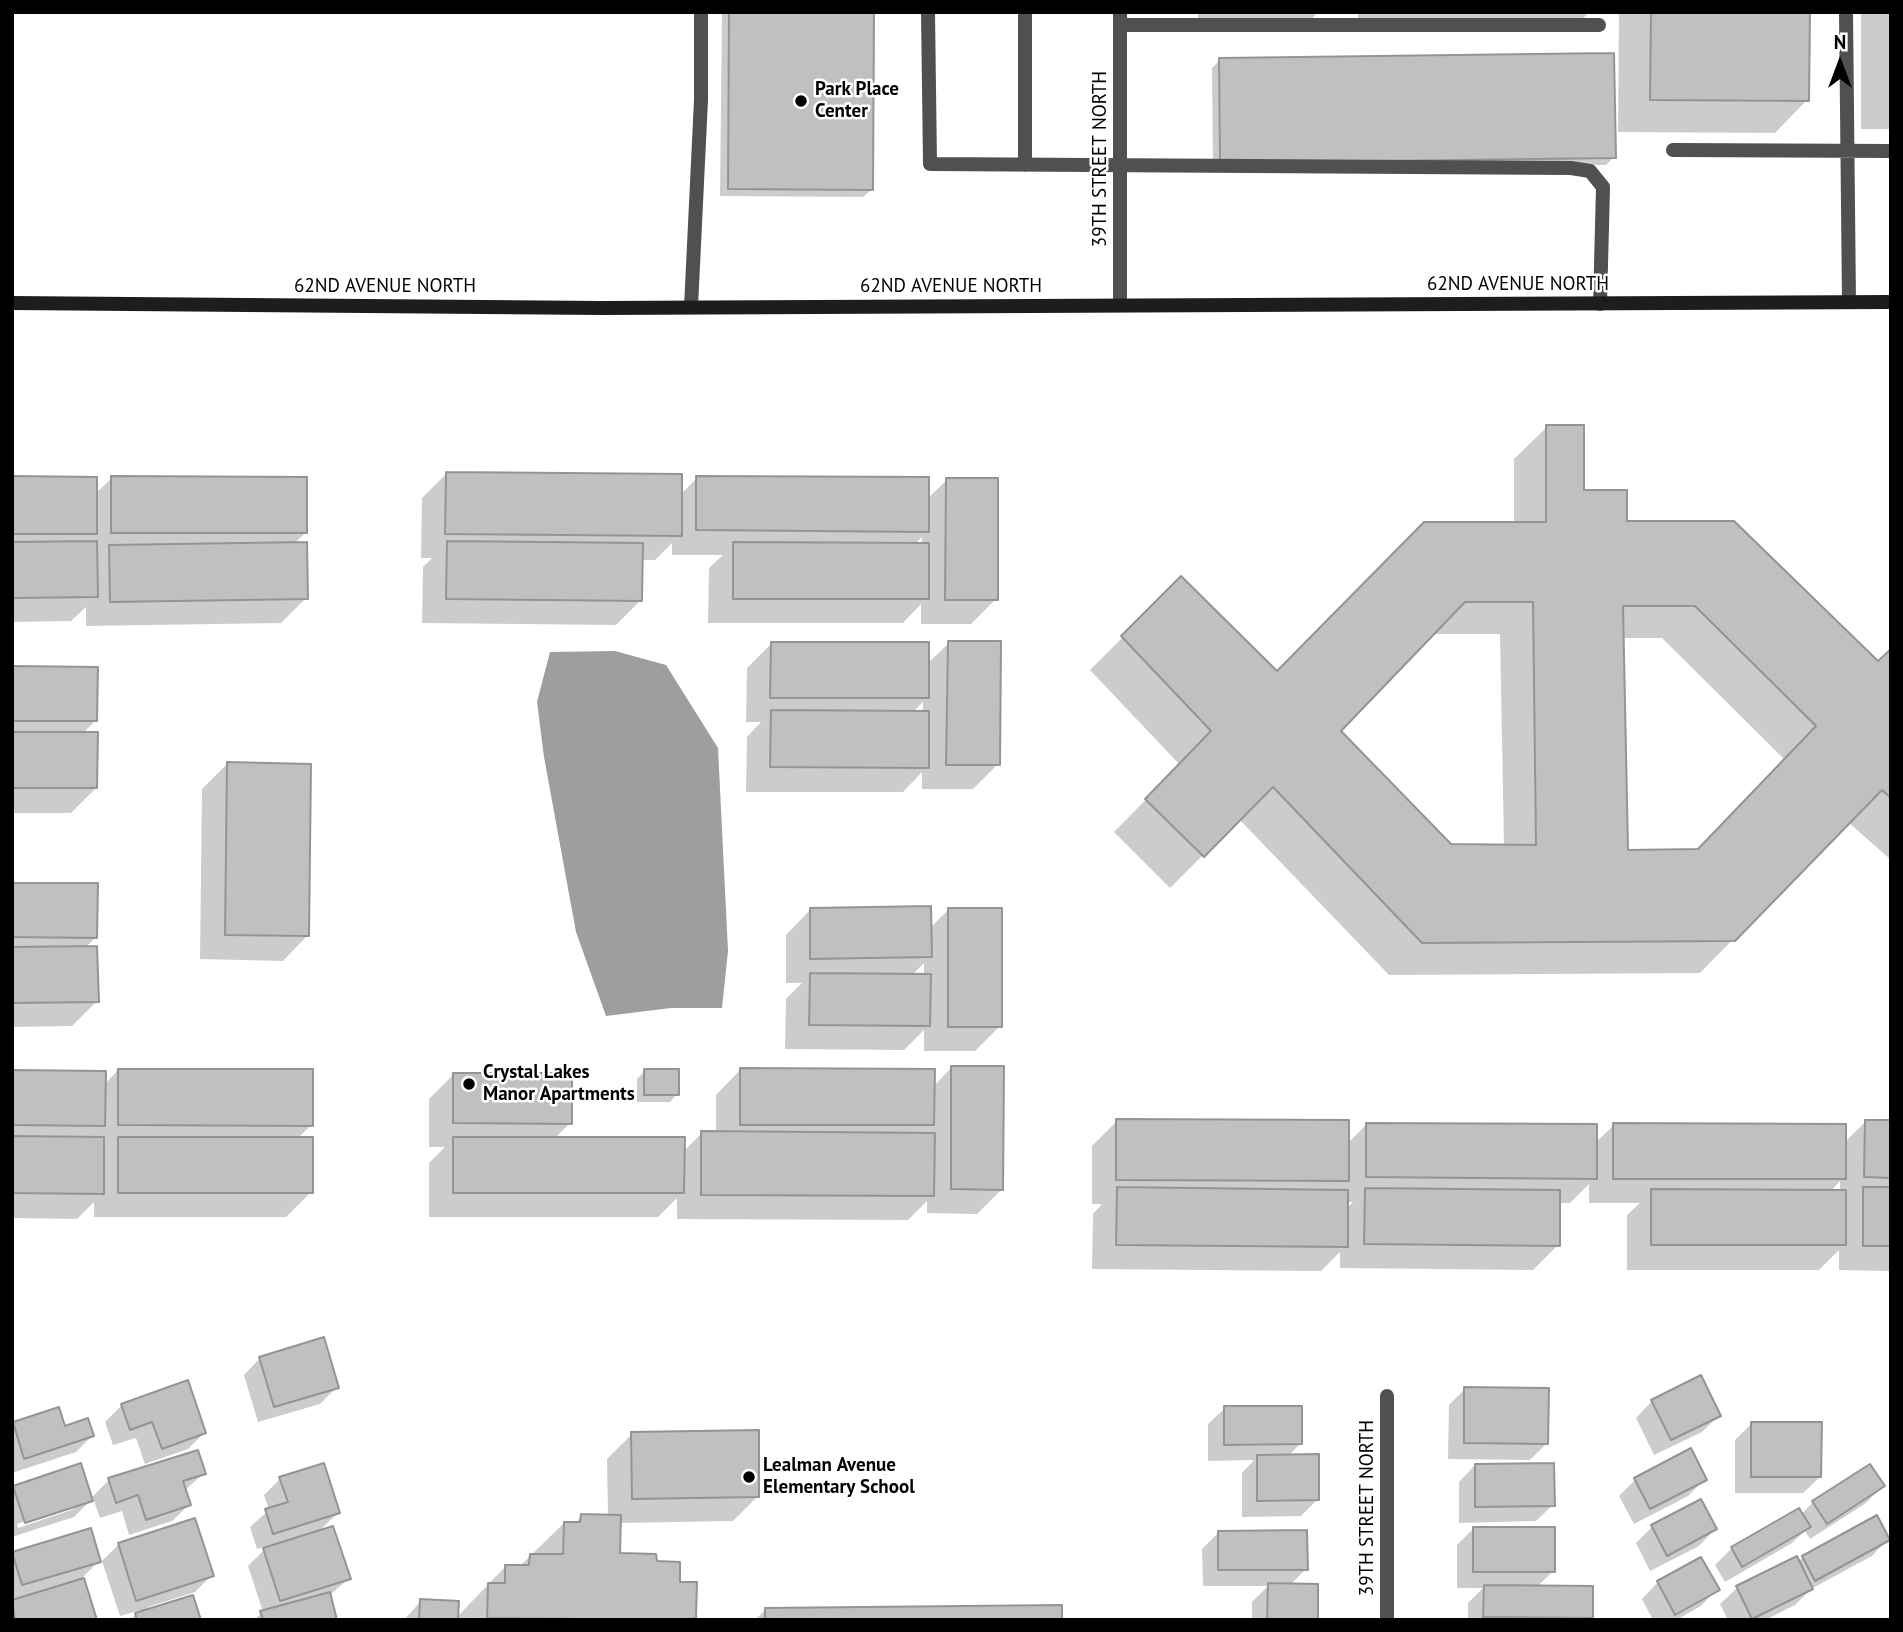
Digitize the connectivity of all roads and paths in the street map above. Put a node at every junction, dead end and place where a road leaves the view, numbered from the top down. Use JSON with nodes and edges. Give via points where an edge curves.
{"nodes":[{"id":1,"x":701,"y":12,"type":"edge"},
{"id":2,"x":928,"y":12,"type":"edge"},
{"id":3,"x":1025,"y":12,"type":"edge"},
{"id":4,"x":1846,"y":12,"type":"edge"},
{"id":5,"x":1193,"y":18,"type":"edge"},
{"id":6,"x":1361,"y":18,"type":"edge"},
{"id":7,"x":1120,"y":19,"type":"edge"},
{"id":8,"x":1598,"y":25,"type":"dead end"},
{"id":9,"x":1673,"y":150,"type":"dead end"},
{"id":10,"x":1847,"y":151,"type":"junction"},
{"id":11,"x":1891,"y":151,"type":"edge"},
{"id":12,"x":1025,"y":165,"type":"junction"},
{"id":13,"x":1120,"y":166,"type":"junction"},
{"id":14,"x":1849,"y":302,"type":"junction"},
{"id":15,"x":1891,"y":302,"type":"edge"},
{"id":16,"x":12,"y":303,"type":"edge"},
{"id":17,"x":1600,"y":304,"type":"junction"},
{"id":18,"x":1120,"y":305,"type":"junction"},
{"id":19,"x":691,"y":307,"type":"junction"},
{"id":20,"x":1387,"y":1396,"type":"dead end"},
{"id":21,"x":1387,"y":1620,"type":"edge"}],
"edges":[{"from":1,"to":19,"type":"street"},
{"from":2,"to":12,"type":"street","via":[[930,164]]},
{"from":3,"to":12,"type":"street"},
{"from":4,"to":10,"type":"street"},
{"from":5,"to":6,"type":"street"},
{"from":5,"to":7,"type":"street"},
{"from":6,"to":8,"type":"street"},
{"from":7,"to":13,"type":"street","name":"39TH STREET NORTH"},
{"from":9,"to":10,"type":"street"},
{"from":10,"to":11,"type":"street"},
{"from":10,"to":14,"type":"street"},
{"from":12,"to":13,"type":"street"},
{"from":13,"to":17,"type":"street","via":[[1590,171],[1603,187]]},
{"from":13,"to":18,"type":"street","name":"39TH STREET NORTH"},
{"from":14,"to":15,"type":"street","name":"62ND AVENUE NORTH"},
{"from":14,"to":17,"type":"street","name":"62ND AVENUE NORTH"},
{"from":16,"to":19,"type":"street","name":"62ND AVENUE NORTH"},
{"from":17,"to":18,"type":"street","name":"62ND AVENUE NORTH"},
{"from":18,"to":19,"type":"street","name":"62ND AVENUE NORTH"},
{"from":20,"to":21,"type":"street","name":"39TH STREET NORTH"}]}
